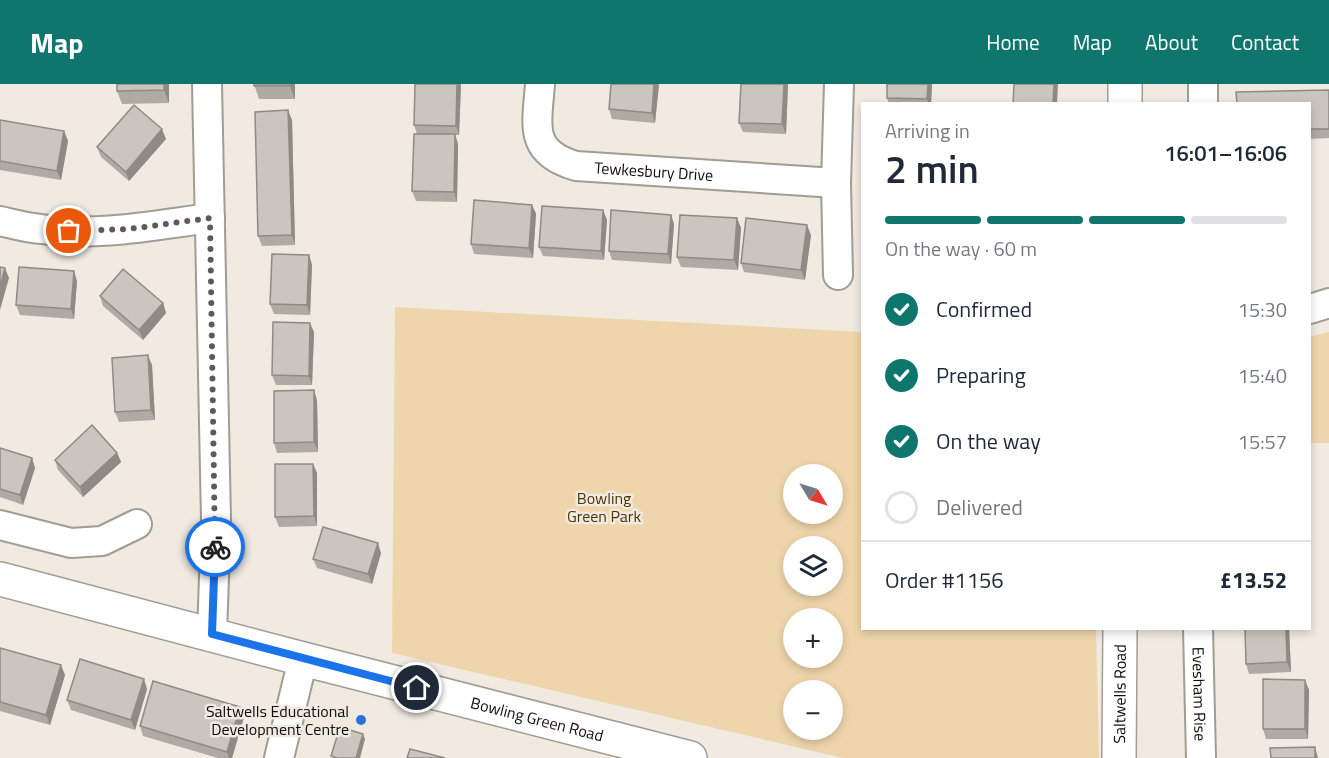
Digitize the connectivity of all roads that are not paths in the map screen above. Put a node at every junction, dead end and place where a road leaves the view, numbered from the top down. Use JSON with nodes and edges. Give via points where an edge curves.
{"nodes":[{"id":1,"x":207,"y":84,"type":"edge"},
{"id":2,"x":540,"y":84,"type":"edge"},
{"id":3,"x":840,"y":84,"type":"edge"},
{"id":4,"x":1125,"y":84,"type":"edge"},
{"id":5,"x":1203,"y":84,"type":"edge"},
{"id":6,"x":1125,"y":102,"type":"edge"},
{"id":7,"x":1203,"y":102,"type":"edge"},
{"id":8,"x":836,"y":183,"type":"junction"},
{"id":9,"x":210,"y":218,"type":"junction"},
{"id":10,"x":0,"y":221,"type":"edge"},
{"id":11,"x":838,"y":275,"type":"dead end"},
{"id":12,"x":1329,"y":303,"type":"edge"},
{"id":13,"x":1311,"y":309,"type":"edge"},
{"id":14,"x":137,"y":524,"type":"dead end"},
{"id":15,"x":0,"y":525,"type":"edge"},
{"id":16,"x":0,"y":579,"type":"edge"},
{"id":17,"x":1120,"y":630,"type":"edge"},
{"id":18,"x":1198,"y":630,"type":"edge"},
{"id":19,"x":212,"y":634,"type":"junction"},
{"id":20,"x":303,"y":659,"type":"junction"},
{"id":21,"x":279,"y":758,"type":"edge"},
{"id":22,"x":690,"y":758,"type":"edge"},
{"id":23,"x":1119,"y":758,"type":"edge"},
{"id":24,"x":1201,"y":758,"type":"edge"}],
"edges":[{"from":1,"to":9,"type":"street"},
{"from":2,"to":8,"type":"street","name":"Tewkesbury Drive","via":[[540,144],[558,161],[576,166]]},
{"from":3,"to":8,"type":"street"},
{"from":4,"to":6,"type":"street"},
{"from":5,"to":7,"type":"street"},
{"from":8,"to":11,"type":"street"},
{"from":9,"to":10,"type":"street","via":[[129,229],[69,231],[40,230]]},
{"from":9,"to":19,"type":"street","via":[[216,520]]},
{"from":12,"to":13,"type":"street"},
{"from":14,"to":15,"type":"street","via":[[102,541],[71,543]]},
{"from":16,"to":19,"type":"street","name":"Bowling Green Road"},
{"from":17,"to":23,"type":"street","name":"Saltwells Road"},
{"from":18,"to":24,"type":"street","name":"Evesham Rise"},
{"from":19,"to":20,"type":"street","name":"Bowling Green Road"},
{"from":20,"to":21,"type":"street"},
{"from":20,"to":22,"type":"street","name":"Bowling Green Road"}]}
